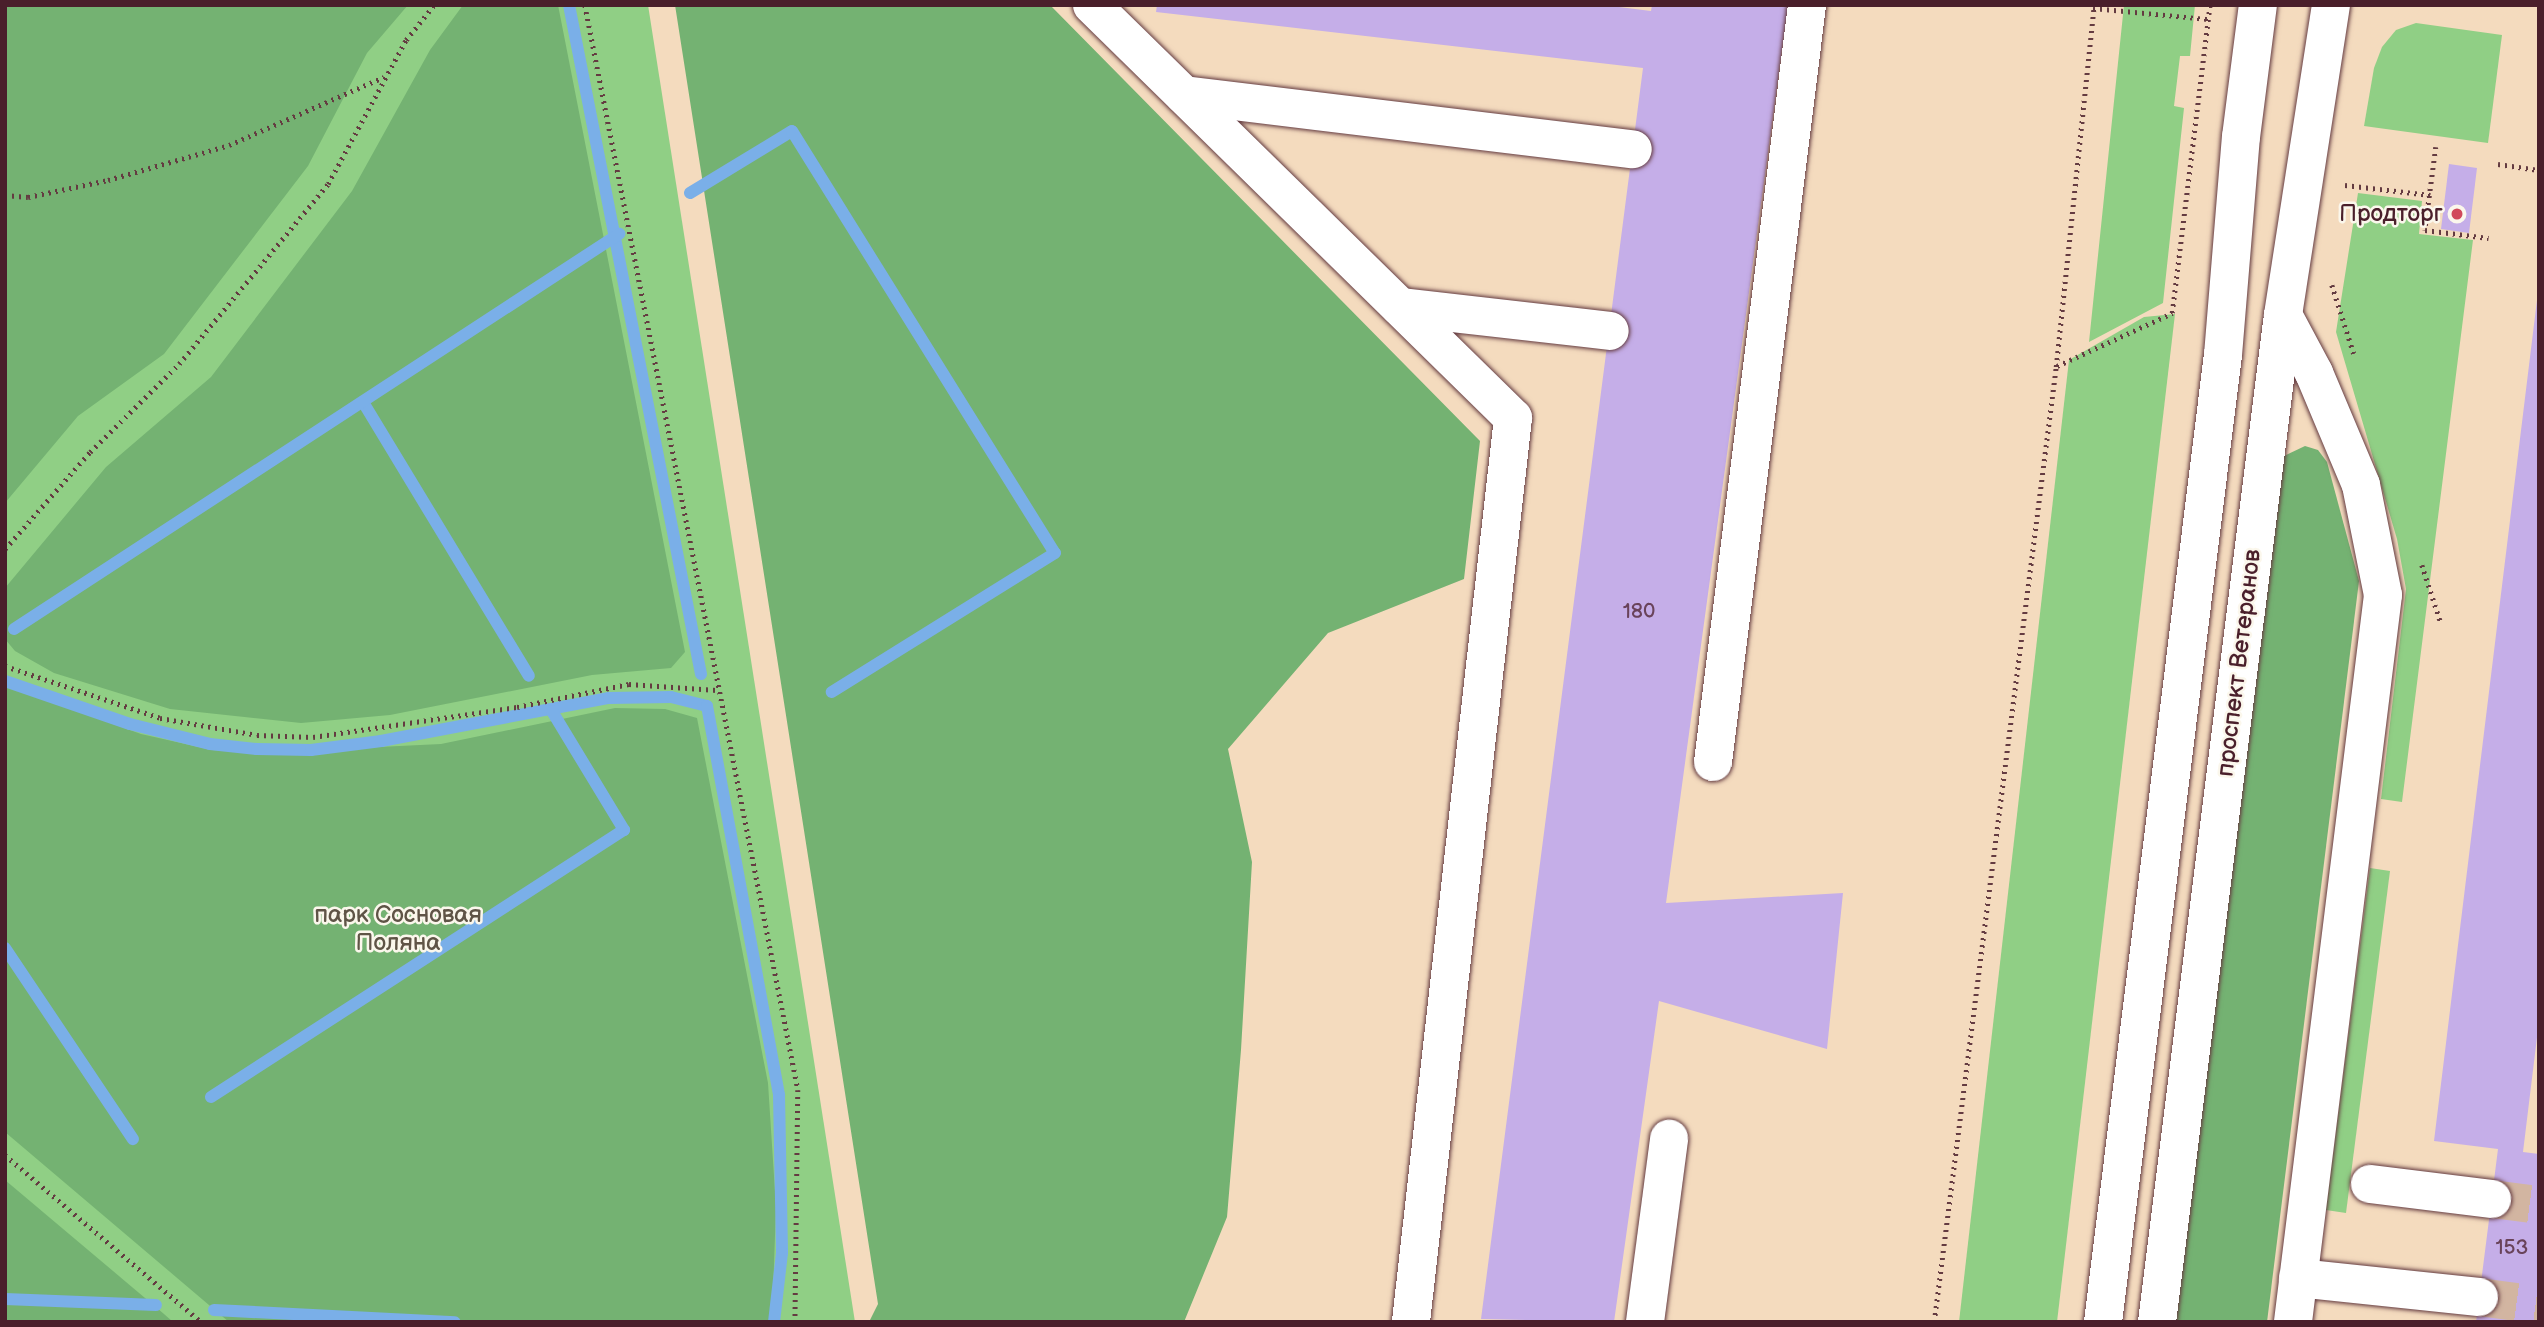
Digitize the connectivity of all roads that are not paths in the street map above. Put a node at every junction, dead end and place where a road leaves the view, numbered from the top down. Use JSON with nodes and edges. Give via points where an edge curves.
{"nodes":[{"id":1,"x":1092,"y":5,"type":"edge"},
{"id":2,"x":1807,"y":5,"type":"edge"},
{"id":3,"x":2258,"y":5,"type":"edge"},
{"id":4,"x":2331,"y":5,"type":"edge"},
{"id":5,"x":1184,"y":95,"type":"junction"},
{"id":6,"x":1633,"y":149,"type":"dead end"},
{"id":7,"x":1400,"y":307,"type":"junction"},
{"id":8,"x":2283,"y":315,"type":"junction"},
{"id":9,"x":1610,"y":331,"type":"dead end"},
{"id":10,"x":1713,"y":762,"type":"dead end"},
{"id":11,"x":1669,"y":1139,"type":"dead end"},
{"id":12,"x":2370,"y":1184,"type":"dead end"},
{"id":13,"x":2492,"y":1199,"type":"tunnel mouth"},
{"id":14,"x":2298,"y":1278,"type":"junction"},
{"id":15,"x":2479,"y":1297,"type":"tunnel mouth"},
{"id":16,"x":1411,"y":1322,"type":"edge"},
{"id":17,"x":1645,"y":1322,"type":"edge"},
{"id":18,"x":2103,"y":1322,"type":"edge"},
{"id":19,"x":2157,"y":1322,"type":"edge"},
{"id":20,"x":2293,"y":1322,"type":"edge"}],
"edges":[{"from":1,"to":5,"type":"main road"},
{"from":2,"to":10,"type":"main road"},
{"from":3,"to":18,"type":"main road","via":[[2241,137],[2223,355]]},
{"from":4,"to":8,"type":"main road","name":"проспект Ветеранов"},
{"from":5,"to":6,"type":"main road"},
{"from":5,"to":7,"type":"main road"},
{"from":7,"to":9,"type":"main road"},
{"from":7,"to":16,"type":"main road","via":[[1513,418]]},
{"from":8,"to":14,"type":"main road","via":[[2314,373],[2361,485],[2383,595]]},
{"from":8,"to":19,"type":"main road","name":"проспект Ветеранов"},
{"from":11,"to":17,"type":"main road"},
{"from":12,"to":13,"type":"main road"},
{"from":14,"to":15,"type":"main road"},
{"from":14,"to":20,"type":"main road"}]}
